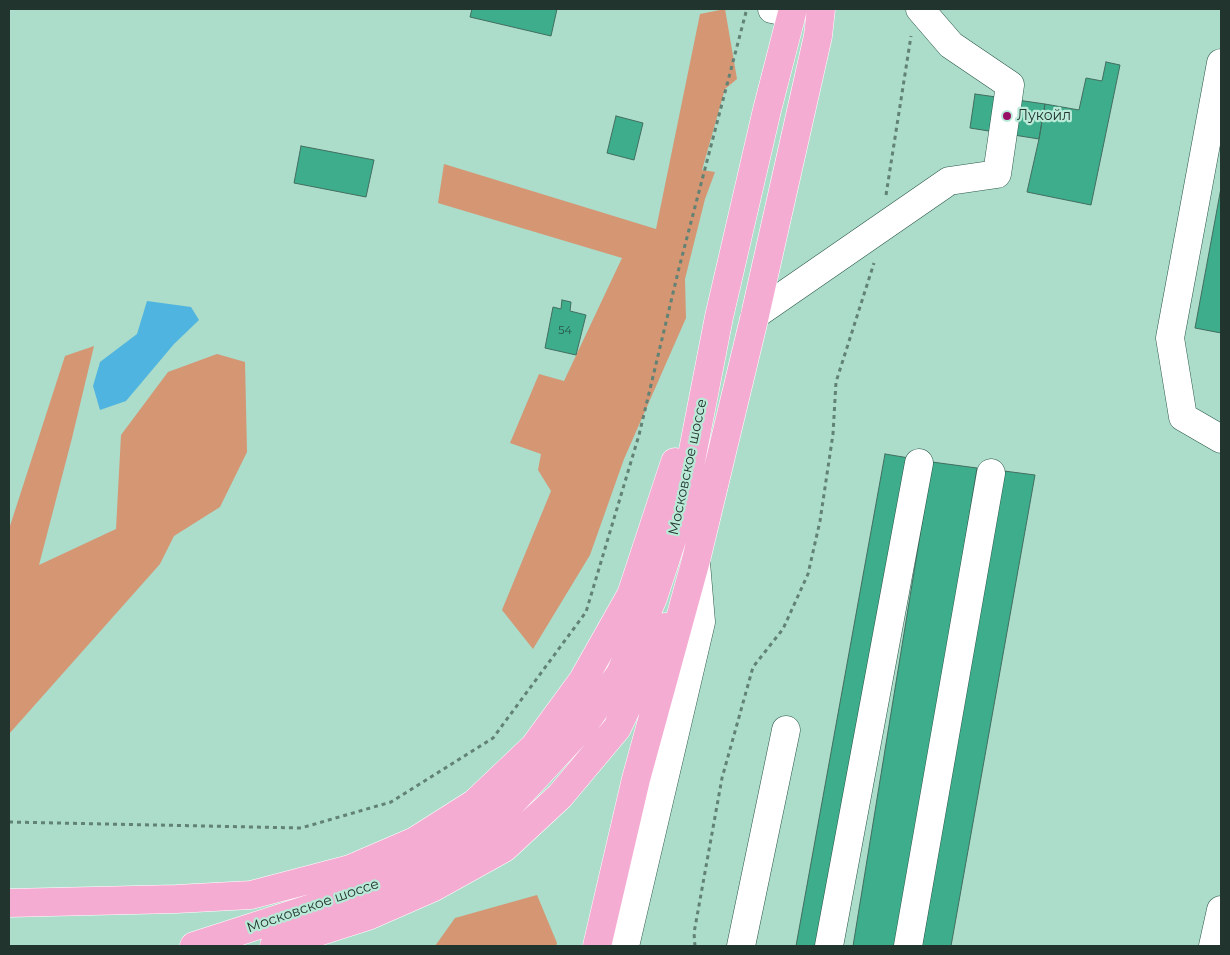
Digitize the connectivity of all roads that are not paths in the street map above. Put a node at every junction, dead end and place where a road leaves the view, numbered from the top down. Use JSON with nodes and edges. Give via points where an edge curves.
{"nodes":[{"id":1,"x":821,"y":9,"type":"edge"},
{"id":2,"x":786,"y":10,"type":"edge"},
{"id":3,"x":916,"y":20,"type":"edge"},
{"id":4,"x":1221,"y":64,"type":"edge"},
{"id":5,"x":755,"y":315,"type":"junction"},
{"id":6,"x":719,"y":316,"type":"junction"},
{"id":7,"x":1221,"y":439,"type":"edge"},
{"id":8,"x":918,"y":463,"type":"dead end"},
{"id":9,"x":991,"y":473,"type":"dead end"},
{"id":10,"x":681,"y":512,"type":"junction"},
{"id":11,"x":696,"y":560,"type":"junction"},
{"id":12,"x":786,"y":730,"type":"dead end"},
{"id":13,"x":9,"y":903,"type":"edge"},
{"id":14,"x":1221,"y":910,"type":"edge"},
{"id":15,"x":194,"y":946,"type":"edge"},
{"id":16,"x":274,"y":946,"type":"edge"},
{"id":17,"x":597,"y":946,"type":"edge"},
{"id":18,"x":625,"y":946,"type":"edge"},
{"id":19,"x":741,"y":946,"type":"edge"},
{"id":20,"x":828,"y":946,"type":"edge"},
{"id":21,"x":908,"y":946,"type":"edge"},
{"id":22,"x":1213,"y":946,"type":"edge"}],
"edges":[{"from":1,"to":5,"type":"main road","name":"Московское шоссе","via":[[818,36]]},
{"from":2,"to":6,"type":"main road","name":"Московское шоссе"},
{"from":3,"to":5,"type":"street","via":[[1010,85],[997,174],[949,180]]},
{"from":4,"to":7,"type":"street","via":[[1170,338],[1183,417]]},
{"from":5,"to":11,"type":"main road","name":"Московское шоссе"},
{"from":6,"to":10,"type":"main road","name":"Московское шоссе"},
{"from":6,"to":13,"type":"main road","via":[[631,595],[583,680],[534,747],[475,803],[415,842],[350,869],[251,895]]},
{"from":8,"to":20,"type":"street"},
{"from":9,"to":21,"type":"street"},
{"from":10,"to":11,"type":"street"},
{"from":10,"to":15,"type":"main road","name":"Московское шоссе","via":[[653,598],[620,674],[582,727],[492,825],[426,864],[358,894]]},
{"from":11,"to":16,"type":"main road","via":[[617,728],[560,796],[504,848],[432,888],[368,916]]},
{"from":11,"to":17,"type":"main road","via":[[636,780]]},
{"from":11,"to":18,"type":"street","via":[[701,622]]},
{"from":12,"to":19,"type":"street"},
{"from":14,"to":22,"type":"street"}]}
